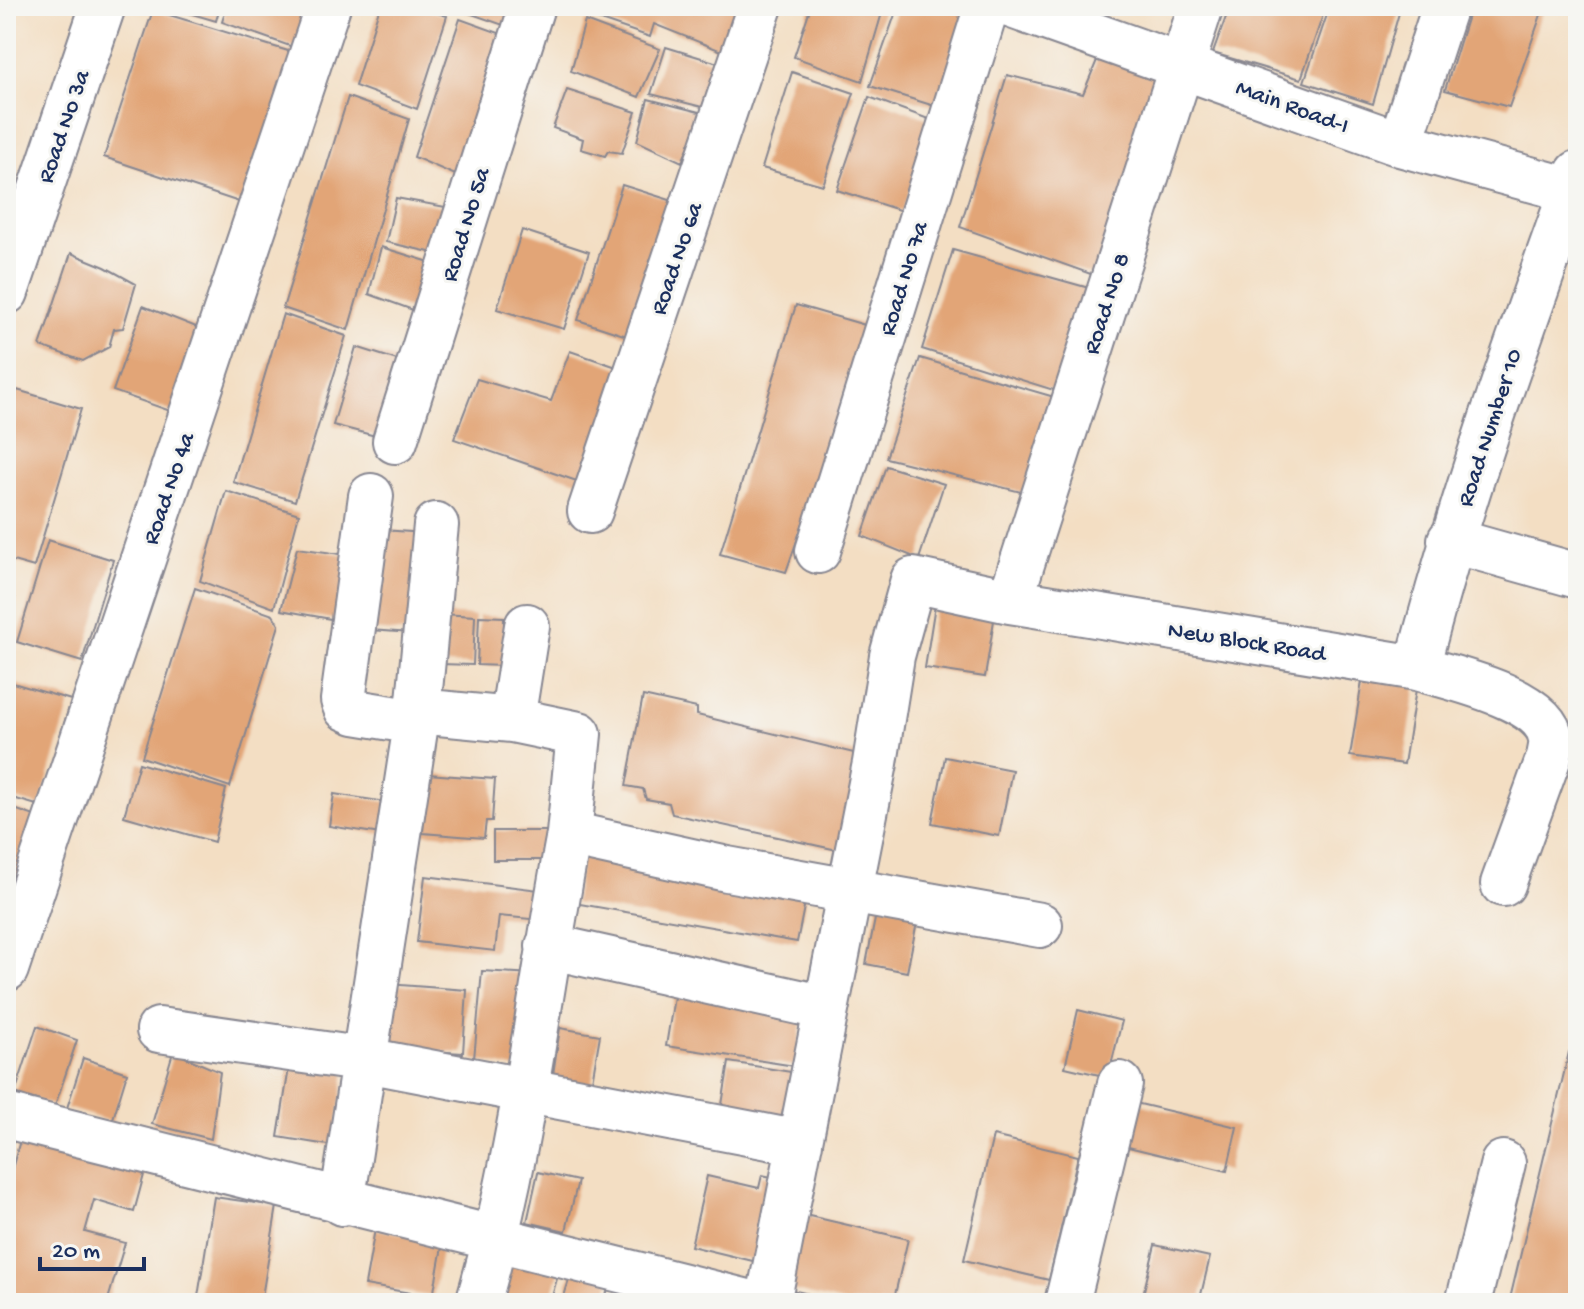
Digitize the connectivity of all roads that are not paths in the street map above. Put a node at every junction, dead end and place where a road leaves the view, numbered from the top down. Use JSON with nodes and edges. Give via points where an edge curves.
{"nodes":[{"id":1,"x":103,"y":6,"type":"edge"},
{"id":2,"x":328,"y":6,"type":"edge"},
{"id":3,"x":532,"y":6,"type":"edge"},
{"id":4,"x":760,"y":6,"type":"edge"},
{"id":5,"x":987,"y":6,"type":"edge"},
{"id":6,"x":1012,"y":6,"type":"edge"},
{"id":7,"x":1201,"y":6,"type":"edge"},
{"id":8,"x":1445,"y":6,"type":"edge"},
{"id":9,"x":1181,"y":66,"type":"junction"},
{"id":10,"x":1400,"y":144,"type":"junction"},
{"id":11,"x":1576,"y":185,"type":"edge"},
{"id":12,"x":6,"y":292,"type":"edge"},
{"id":13,"x":395,"y":441,"type":"dead end"},
{"id":14,"x":371,"y":496,"type":"dead end"},
{"id":15,"x":590,"y":511,"type":"dead end"},
{"id":16,"x":436,"y":525,"type":"dead end"},
{"id":17,"x":1450,"y":540,"type":"junction"},
{"id":18,"x":818,"y":551,"type":"dead end"},
{"id":19,"x":1578,"y":576,"type":"edge"},
{"id":20,"x":1010,"y":601,"type":"junction"},
{"id":21,"x":527,"y":626,"type":"dead end"},
{"id":22,"x":1417,"y":668,"type":"junction"},
{"id":23,"x":417,"y":716,"type":"junction"},
{"id":24,"x":512,"y":720,"type":"junction"},
{"id":25,"x":569,"y":834,"type":"junction"},
{"id":26,"x":1503,"y":884,"type":"dead end"},
{"id":27,"x":850,"y":891,"type":"junction"},
{"id":28,"x":1040,"y":925,"type":"dead end"},
{"id":29,"x":548,"y":946,"type":"junction"},
{"id":30,"x":6,"y":969,"type":"edge"},
{"id":31,"x":826,"y":1008,"type":"junction"},
{"id":32,"x":159,"y":1030,"type":"dead end"},
{"id":33,"x":366,"y":1060,"type":"junction"},
{"id":34,"x":1120,"y":1084,"type":"dead end"},
{"id":35,"x":528,"y":1089,"type":"junction"},
{"id":36,"x":8,"y":1124,"type":"edge"},
{"id":37,"x":800,"y":1143,"type":"junction"},
{"id":38,"x":1503,"y":1163,"type":"dead end"},
{"id":39,"x":342,"y":1203,"type":"junction"},
{"id":40,"x":496,"y":1241,"type":"junction"},
{"id":41,"x":478,"y":1303,"type":"edge"},
{"id":42,"x":752,"y":1303,"type":"edge"},
{"id":43,"x":768,"y":1303,"type":"edge"},
{"id":44,"x":1067,"y":1303,"type":"edge"},
{"id":45,"x":1468,"y":1303,"type":"edge"}],
"edges":[{"from":1,"to":12,"type":"street","name":"Road No 3a"},
{"from":2,"to":30,"type":"street","name":"Road No 4a"},
{"from":3,"to":13,"type":"street","name":"Road No 5a"},
{"from":4,"to":15,"type":"street","name":"Road No 6a"},
{"from":5,"to":18,"type":"street","name":"Road No 7a"},
{"from":6,"to":9,"type":"street","name":"Main Road-I"},
{"from":7,"to":9,"type":"street","name":"Road No 8"},
{"from":8,"to":10,"type":"street"},
{"from":9,"to":10,"type":"street","name":"Main Road-I"},
{"from":9,"to":20,"type":"street","name":"Road No 8"},
{"from":10,"to":11,"type":"street","name":"Main Road-I"},
{"from":11,"to":17,"type":"street","name":"Road Number 10","via":[[1525,316]]},
{"from":14,"to":23,"type":"street","via":[[343,700],[355,712]]},
{"from":16,"to":23,"type":"street"},
{"from":17,"to":19,"type":"street"},
{"from":17,"to":22,"type":"street","name":"Road Number 10"},
{"from":20,"to":22,"type":"street","name":"New Block Road"},
{"from":20,"to":27,"type":"street","name":"New Block Road","via":[[913,580],[892,656]]},
{"from":21,"to":24,"type":"street"},
{"from":22,"to":26,"type":"street","name":"New Block Road","via":[[1482,686],[1532,713],[1551,737],[1549,757]]},
{"from":23,"to":24,"type":"street"},
{"from":23,"to":33,"type":"street"},
{"from":24,"to":25,"type":"street","via":[[579,734]]},
{"from":25,"to":27,"type":"street"},
{"from":25,"to":29,"type":"street"},
{"from":27,"to":28,"type":"street"},
{"from":27,"to":31,"type":"street"},
{"from":29,"to":31,"type":"street"},
{"from":29,"to":35,"type":"street"},
{"from":31,"to":37,"type":"street"},
{"from":32,"to":33,"type":"street"},
{"from":33,"to":35,"type":"street"},
{"from":33,"to":39,"type":"street"},
{"from":34,"to":44,"type":"street"},
{"from":35,"to":37,"type":"street"},
{"from":35,"to":40,"type":"street"},
{"from":36,"to":39,"type":"street"},
{"from":37,"to":43,"type":"street"},
{"from":38,"to":45,"type":"street"},
{"from":39,"to":40,"type":"street"},
{"from":40,"to":41,"type":"street"},
{"from":40,"to":42,"type":"street"}]}
